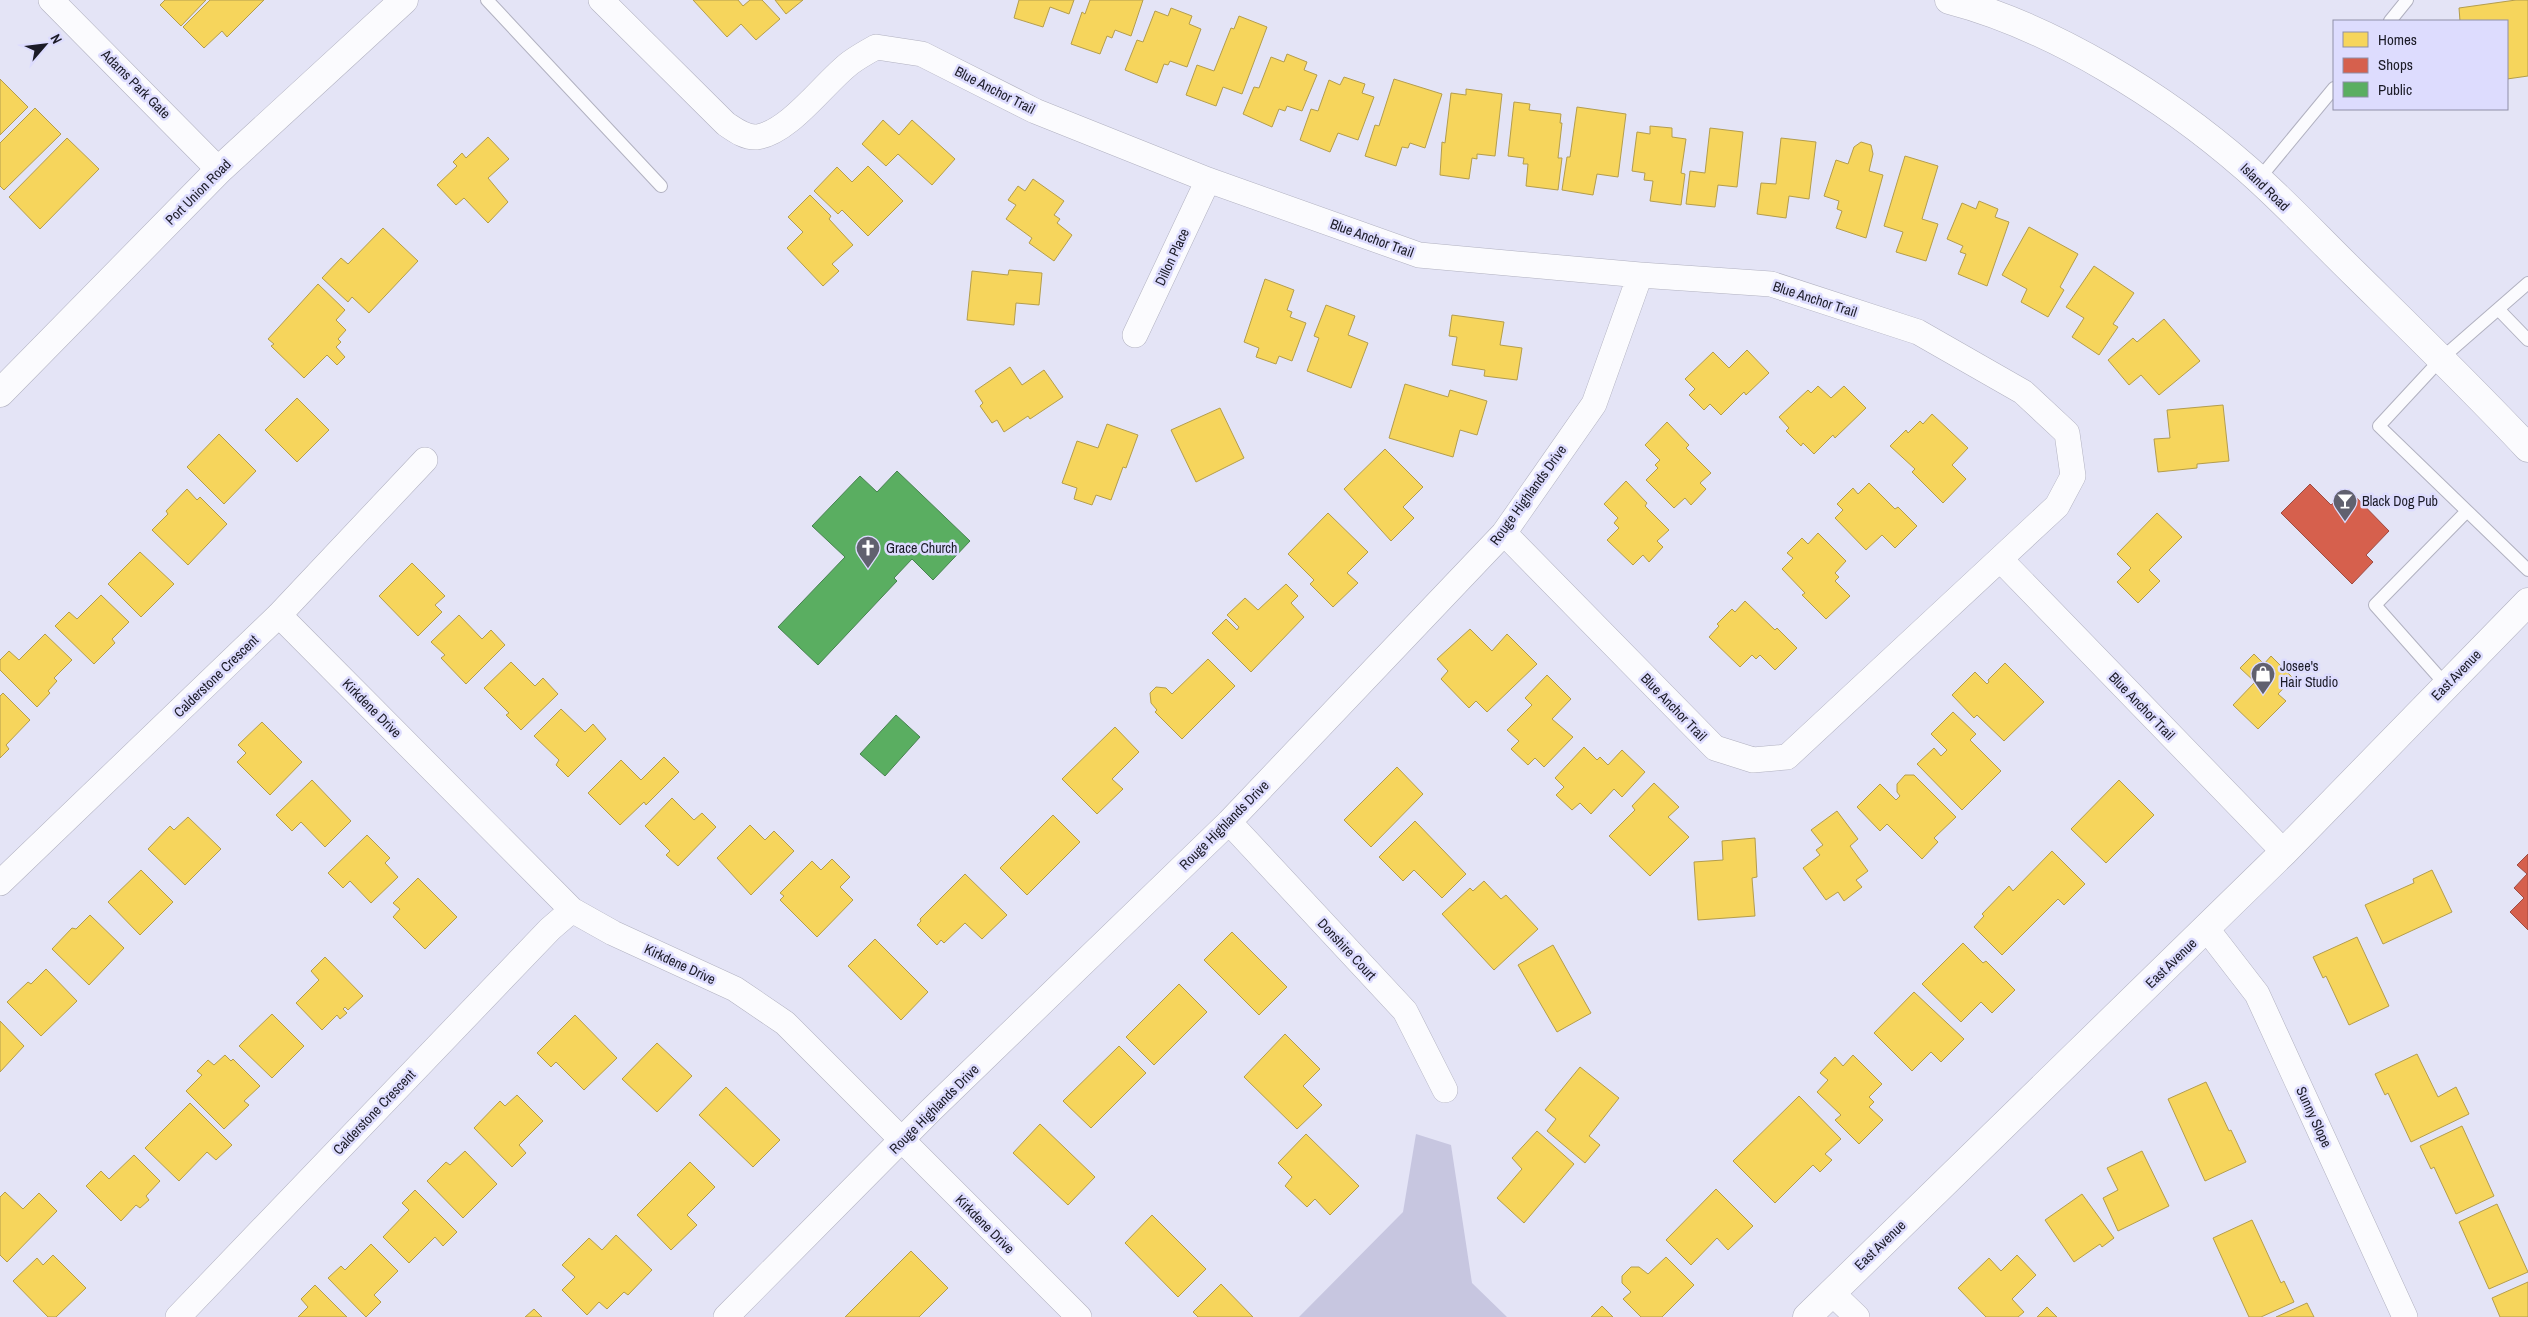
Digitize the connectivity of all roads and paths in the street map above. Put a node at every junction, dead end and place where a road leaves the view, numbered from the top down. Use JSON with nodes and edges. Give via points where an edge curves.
{"nodes":[{"id":1,"x":51,"y":0,"type":"edge"},
{"id":2,"x":404,"y":0,"type":"edge"},
{"id":3,"x":487,"y":0,"type":"edge"},
{"id":4,"x":601,"y":0,"type":"edge"},
{"id":5,"x":1949,"y":0,"type":"edge"},
{"id":6,"x":2407,"y":0,"type":"edge"},
{"id":7,"x":2391,"y":20,"type":"edge"},
{"id":8,"x":2333,"y":89,"type":"edge"},
{"id":9,"x":219,"y":170,"type":"junction"},
{"id":10,"x":1208,"y":180,"type":"junction"},
{"id":11,"x":2258,"y":180,"type":"junction"},
{"id":12,"x":661,"y":186,"type":"dead end"},
{"id":13,"x":1640,"y":275,"type":"junction"},
{"id":14,"x":2526,"y":290,"type":"edge"},
{"id":15,"x":2498,"y":310,"type":"junction"},
{"id":16,"x":1136,"y":335,"type":"dead end"},
{"id":17,"x":2528,"y":340,"type":"edge"},
{"id":18,"x":2442,"y":358,"type":"junction"},
{"id":19,"x":0,"y":393,"type":"edge"},
{"id":20,"x":2528,"y":448,"type":"edge"},
{"id":21,"x":425,"y":460,"type":"dead end"},
{"id":22,"x":2468,"y":511,"type":"junction"},
{"id":23,"x":1504,"y":533,"type":"junction"},
{"id":24,"x":2000,"y":559,"type":"junction"},
{"id":25,"x":2528,"y":570,"type":"edge"},
{"id":26,"x":2528,"y":602,"type":"edge"},
{"id":27,"x":279,"y":615,"type":"junction"},
{"id":28,"x":2446,"y":685,"type":"junction"},
{"id":29,"x":1229,"y":822,"type":"junction"},
{"id":30,"x":2284,"y":852,"type":"junction"},
{"id":31,"x":0,"y":884,"type":"edge"},
{"id":32,"x":572,"y":910,"type":"junction"},
{"id":33,"x":2206,"y":928,"type":"junction"},
{"id":34,"x":1445,"y":1090,"type":"dead end"},
{"id":35,"x":902,"y":1141,"type":"junction"},
{"id":36,"x":1831,"y":1292,"type":"junction"},
{"id":37,"x":178,"y":1317,"type":"edge"},
{"id":38,"x":726,"y":1317,"type":"edge"},
{"id":39,"x":1077,"y":1317,"type":"edge"},
{"id":40,"x":1806,"y":1317,"type":"edge"},
{"id":41,"x":1857,"y":1317,"type":"edge"},
{"id":42,"x":2405,"y":1317,"type":"edge"}],
"edges":[{"from":1,"to":9,"type":"street","name":"Adams Park Gate"},
{"from":2,"to":9,"type":"street","name":"Port Union Road"},
{"from":3,"to":12,"type":"lane"},
{"from":4,"to":10,"type":"street","name":"Blue Anchor Trail","via":[[726,124],[741,134],[757,137],[773,131],[849,64],[876,46],[922,54],[1035,111]]},
{"from":5,"to":11,"type":"street","name":"Island Road","via":[[2038,32],[2106,68],[2171,107]]},
{"from":6,"to":7,"type":"lane"},
{"from":8,"to":11,"type":"lane"},
{"from":9,"to":19,"type":"street","name":"Port Union Road"},
{"from":10,"to":13,"type":"street","name":"Blue Anchor Trail","via":[[1419,255]]},
{"from":10,"to":16,"type":"street","name":"Dillon Place"},
{"from":11,"to":18,"type":"street","name":"Island Road"},
{"from":13,"to":23,"type":"street","name":"Rouge Highlands Drive","via":[[1594,404]]},
{"from":13,"to":24,"type":"street","name":"Blue Anchor Trail","via":[[1771,284],[1918,332],[2024,392],[2067,433],[2072,476],[2057,506]]},
{"from":14,"to":15,"type":"lane"},
{"from":15,"to":17,"type":"lane"},
{"from":15,"to":18,"type":"lane"},
{"from":18,"to":20,"type":"street","name":"Island Road"},
{"from":18,"to":22,"type":"lane","via":[[2379,426]]},
{"from":21,"to":27,"type":"street","name":"Calderstone Crescent"},
{"from":22,"to":25,"type":"lane"},
{"from":22,"to":28,"type":"lane","via":[[2375,605]]},
{"from":23,"to":24,"type":"street","name":"Blue Anchor Trail","via":[[1715,748],[1753,760],[1787,756]]},
{"from":23,"to":29,"type":"street","name":"Rouge Highlands Drive"},
{"from":24,"to":30,"type":"street","name":"Blue Anchor Trail"},
{"from":26,"to":28,"type":"street","name":"East Avenue"},
{"from":27,"to":31,"type":"street","name":"Calderstone Crescent"},
{"from":27,"to":32,"type":"street","name":"Kirkdene Drive"},
{"from":28,"to":30,"type":"street","name":"East Avenue"},
{"from":29,"to":34,"type":"street","name":"Donshire Court","via":[[1405,1011]]},
{"from":29,"to":35,"type":"street","name":"Rouge Highlands Drive"},
{"from":30,"to":33,"type":"street","name":"East Avenue"},
{"from":32,"to":35,"type":"street","name":"Kirkdene Drive","via":[[613,933],[735,989],[785,1023]]},
{"from":32,"to":37,"type":"street","name":"Calderstone Crescent","via":[[550,929]]},
{"from":33,"to":36,"type":"street","name":"East Avenue"},
{"from":33,"to":42,"type":"street","name":"Sunny Slope","via":[[2257,994]]},
{"from":35,"to":38,"type":"street","name":"Rouge Highlands Drive"},
{"from":35,"to":39,"type":"street","name":"Kirkdene Drive"},
{"from":36,"to":40,"type":"street","name":"East Avenue"},
{"from":36,"to":41,"type":"street"}]}
